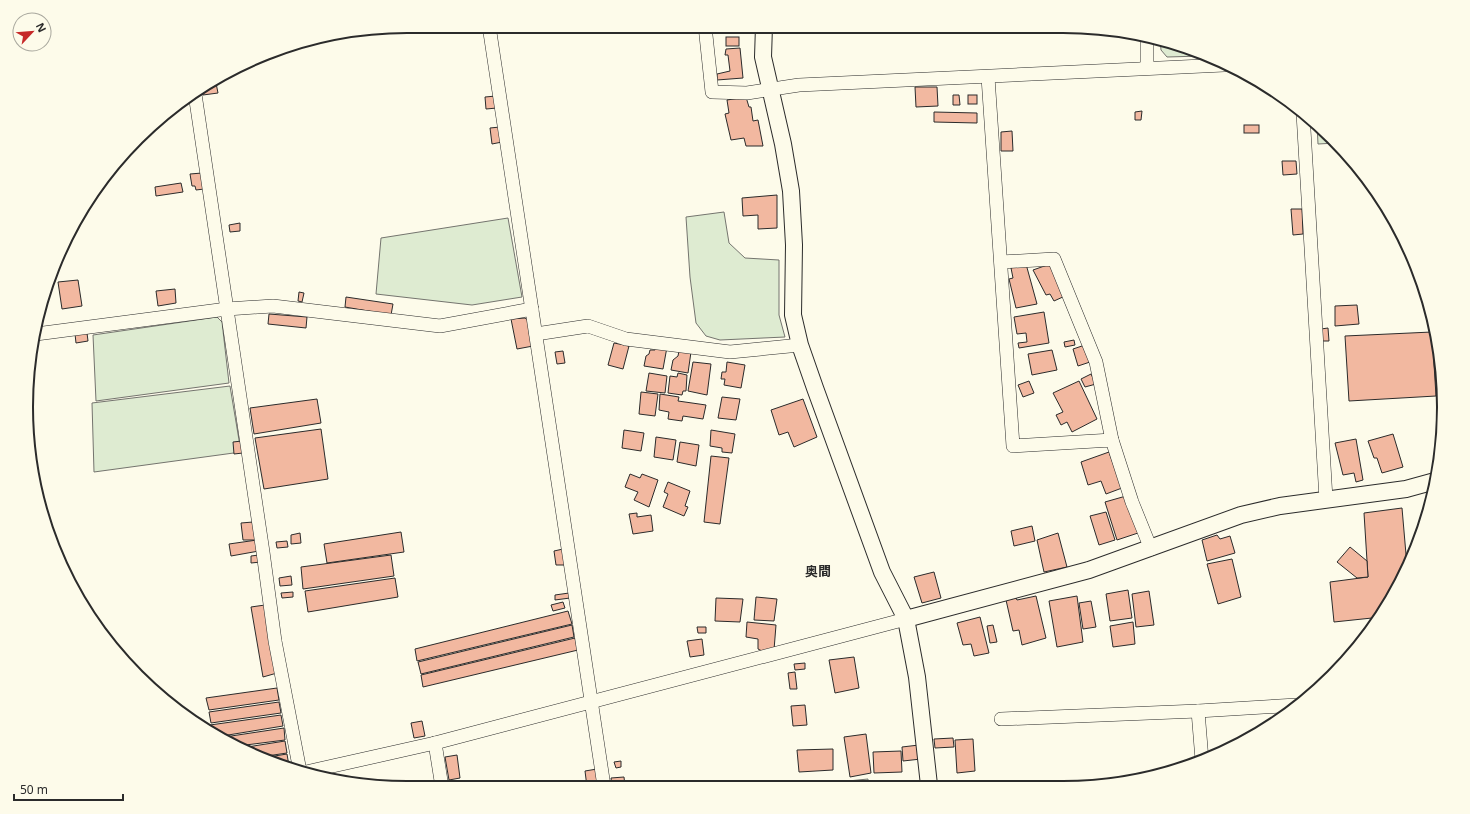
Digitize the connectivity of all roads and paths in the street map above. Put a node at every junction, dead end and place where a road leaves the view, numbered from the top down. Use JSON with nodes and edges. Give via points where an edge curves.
{"nodes":[{"id":1,"x":490,"y":33,"type":"edge"},
{"id":2,"x":706,"y":33,"type":"edge"},
{"id":3,"x":764,"y":33,"type":"edge"},
{"id":4,"x":1147,"y":43,"type":"edge"},
{"id":5,"x":1214,"y":65,"type":"edge"},
{"id":6,"x":1147,"y":67,"type":"junction"},
{"id":7,"x":988,"y":77,"type":"junction"},
{"id":8,"x":772,"y":90,"type":"junction"},
{"id":9,"x":196,"y":98,"type":"edge"},
{"id":10,"x":1303,"y":120,"type":"edge"},
{"id":11,"x":1001,"y":262,"type":"junction"},
{"id":12,"x":226,"y":309,"type":"junction"},
{"id":13,"x":532,"y":309,"type":"junction"},
{"id":14,"x":40,"y":333,"type":"edge"},
{"id":15,"x":536,"y":334,"type":"junction"},
{"id":16,"x":800,"y":345,"type":"junction"},
{"id":17,"x":1112,"y":440,"type":"junction"},
{"id":18,"x":1430,"y":482,"type":"edge"},
{"id":19,"x":1326,"y":499,"type":"junction"},
{"id":20,"x":1151,"y":549,"type":"junction"},
{"id":21,"x":906,"y":620,"type":"junction"},
{"id":22,"x":591,"y":703,"type":"junction"},
{"id":23,"x":1289,"y":706,"type":"edge"},
{"id":24,"x":1198,"y":711,"type":"junction"},
{"id":25,"x":1001,"y":719,"type":"dead end"},
{"id":26,"x":435,"y":743,"type":"junction"},
{"id":27,"x":1202,"y":755,"type":"edge"},
{"id":28,"x":299,"y":765,"type":"edge"},
{"id":29,"x":317,"y":770,"type":"edge"},
{"id":30,"x":441,"y":781,"type":"edge"},
{"id":31,"x":603,"y":781,"type":"edge"},
{"id":32,"x":929,"y":781,"type":"edge"}],
"edges":[{"from":1,"to":13,"type":"street"},
{"from":2,"to":8,"type":"street","via":[[712,92],[747,94]]},
{"from":3,"to":8,"type":"street","via":[[763,57]]},
{"from":4,"to":6,"type":"street"},
{"from":5,"to":6,"type":"street"},
{"from":6,"to":7,"type":"street"},
{"from":7,"to":8,"type":"street","via":[[798,85]]},
{"from":7,"to":11,"type":"street"},
{"from":8,"to":16,"type":"street","via":[[792,191],[793,315]]},
{"from":9,"to":12,"type":"street"},
{"from":10,"to":19,"type":"street"},
{"from":11,"to":17,"type":"street","via":[[1054,259],[1096,362]]},
{"from":11,"to":17,"type":"street","via":[[1013,446]]},
{"from":12,"to":13,"type":"street","via":[[273,306],[440,326]]},
{"from":12,"to":14,"type":"street"},
{"from":12,"to":28,"type":"street","via":[[275,641]]},
{"from":13,"to":15,"type":"street"},
{"from":15,"to":16,"type":"street","via":[[588,326],[626,339],[730,352]]},
{"from":15,"to":22,"type":"street"},
{"from":16,"to":21,"type":"street","via":[[882,572]]},
{"from":17,"to":20,"type":"street","via":[[1132,502]]},
{"from":18,"to":19,"type":"street","via":[[1406,489]]},
{"from":19,"to":20,"type":"street","via":[[1241,515]]},
{"from":20,"to":21,"type":"street","via":[[1089,570]]},
{"from":21,"to":22,"type":"street"},
{"from":21,"to":32,"type":"street","via":[[917,677]]},
{"from":22,"to":26,"type":"street"},
{"from":22,"to":31,"type":"street"},
{"from":23,"to":24,"type":"street"},
{"from":24,"to":25,"type":"street"},
{"from":24,"to":27,"type":"street"},
{"from":26,"to":29,"type":"street"},
{"from":26,"to":30,"type":"street"}]}
